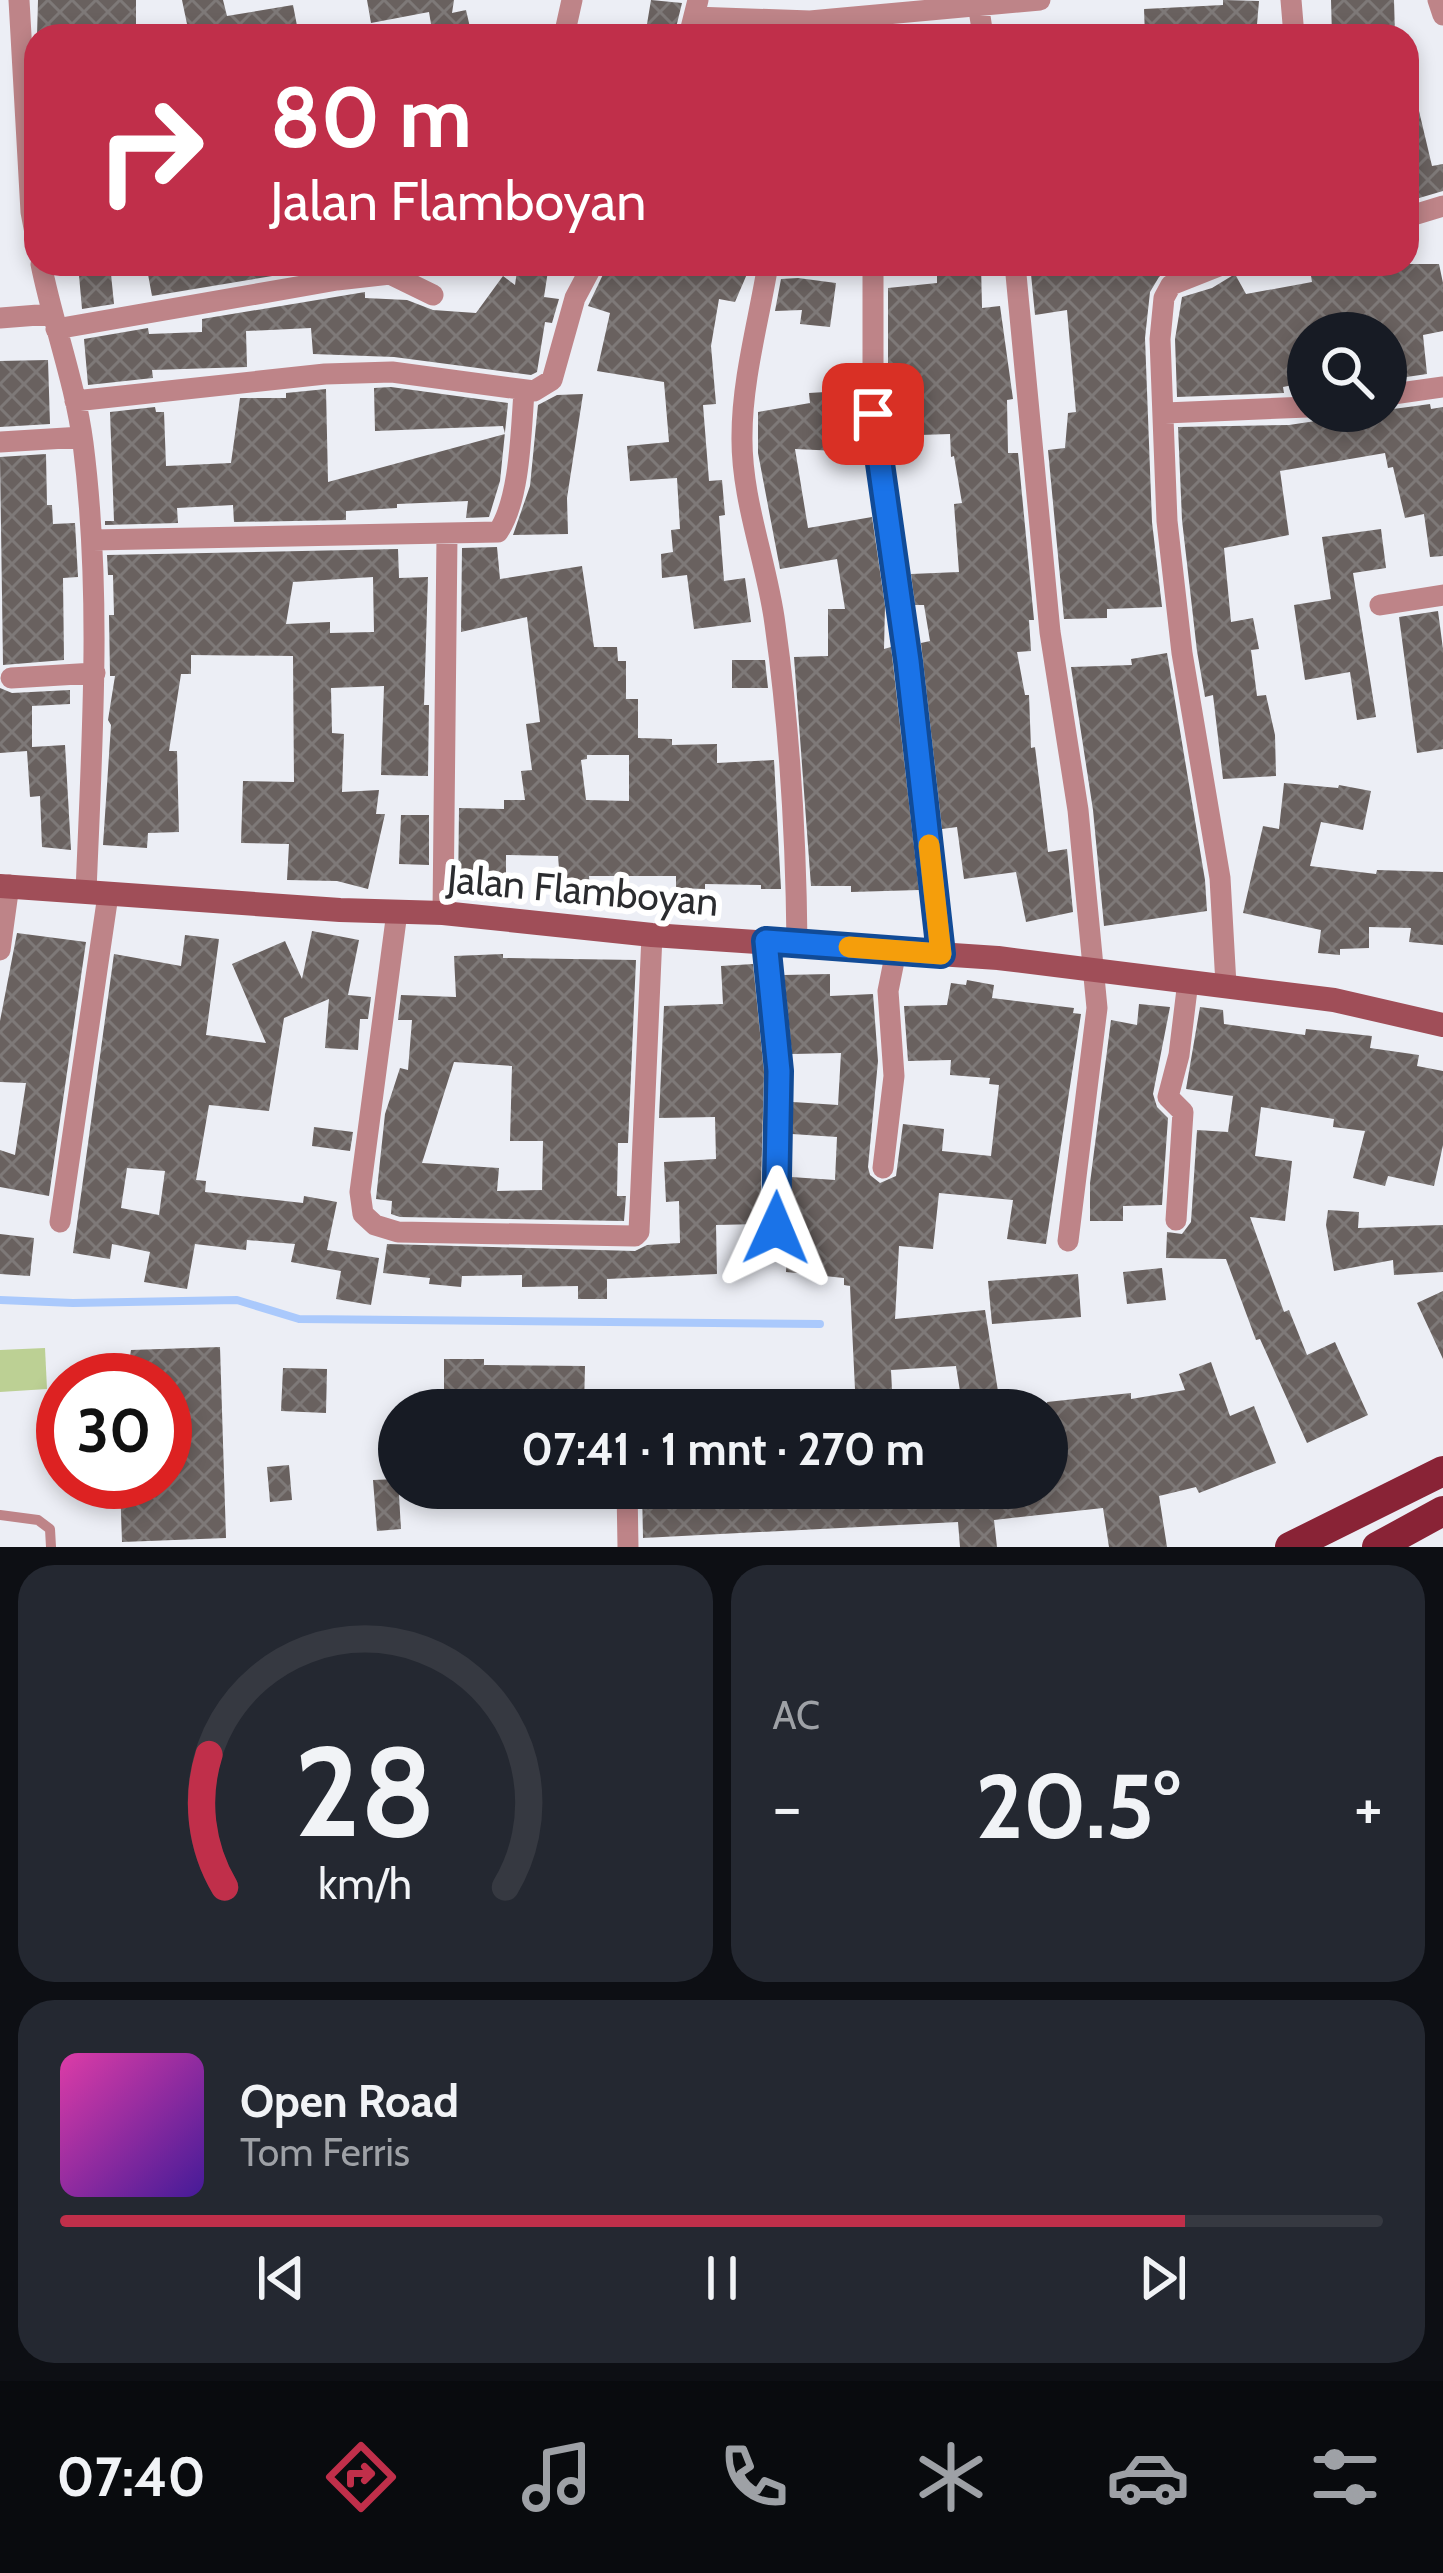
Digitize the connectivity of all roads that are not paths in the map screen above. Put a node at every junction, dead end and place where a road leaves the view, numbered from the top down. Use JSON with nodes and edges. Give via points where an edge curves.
{"nodes":[{"id":1,"x":19,"y":0,"type":"edge"},
{"id":2,"x":1040,"y":0,"type":"edge"},
{"id":3,"x":1438,"y":0,"type":"edge"},
{"id":4,"x":979,"y":3,"type":"junction"},
{"id":5,"x":1443,"y":15,"type":"edge"},
{"id":6,"x":693,"y":18,"type":"edge"},
{"id":7,"x":756,"y":24,"type":"edge"},
{"id":8,"x":884,"y":24,"type":"edge"},
{"id":9,"x":982,"y":24,"type":"edge"},
{"id":10,"x":24,"y":33,"type":"edge"},
{"id":11,"x":44,"y":276,"type":"edge"},
{"id":12,"x":372,"y":276,"type":"edge"},
{"id":13,"x":394,"y":276,"type":"edge"},
{"id":14,"x":587,"y":276,"type":"edge"},
{"id":15,"x":766,"y":276,"type":"edge"},
{"id":16,"x":873,"y":276,"type":"edge"},
{"id":17,"x":1016,"y":276,"type":"edge"},
{"id":18,"x":1187,"y":276,"type":"edge"},
{"id":19,"x":434,"y":295,"type":"dead end"},
{"id":20,"x":0,"y":317,"type":"edge"},
{"id":21,"x":54,"y":322,"type":"junction"},
{"id":22,"x":1443,"y":387,"type":"edge"},
{"id":23,"x":524,"y":392,"type":"junction"},
{"id":24,"x":1407,"y":392,"type":"edge"},
{"id":25,"x":75,"y":401,"type":"junction"},
{"id":26,"x":1287,"y":408,"type":"edge"},
{"id":27,"x":1165,"y":412,"type":"junction"},
{"id":28,"x":82,"y":436,"type":"junction"},
{"id":29,"x":0,"y":442,"type":"edge"},
{"id":30,"x":447,"y":535,"type":"junction"},
{"id":31,"x":93,"y":540,"type":"junction"},
{"id":32,"x":1443,"y":595,"type":"edge"},
{"id":33,"x":1380,"y":605,"type":"dead end"},
{"id":34,"x":95,"y":673,"type":"junction"},
{"id":35,"x":11,"y":678,"type":"dead end"},
{"id":36,"x":5,"y":885,"type":"edge"},
{"id":37,"x":97,"y":893,"type":"junction"},
{"id":38,"x":397,"y":912,"type":"junction"},
{"id":39,"x":442,"y":914,"type":"junction"},
{"id":40,"x":652,"y":935,"type":"junction"},
{"id":41,"x":766,"y":941,"type":"junction"},
{"id":42,"x":796,"y":944,"type":"junction"},
{"id":43,"x":0,"y":950,"type":"edge"},
{"id":44,"x":896,"y":951,"type":"junction"},
{"id":45,"x":941,"y":954,"type":"junction"},
{"id":46,"x":1094,"y":969,"type":"junction"},
{"id":47,"x":1188,"y":981,"type":"junction"},
{"id":48,"x":1226,"y":986,"type":"junction"},
{"id":49,"x":1443,"y":1025,"type":"edge"},
{"id":50,"x":883,"y":1168,"type":"dead end"},
{"id":51,"x":1176,"y":1220,"type":"dead end"},
{"id":52,"x":60,"y":1222,"type":"dead end"},
{"id":53,"x":776,"y":1228,"type":"dead end"},
{"id":54,"x":1068,"y":1241,"type":"dead end"},
{"id":55,"x":1443,"y":1471,"type":"edge"},
{"id":56,"x":627,"y":1509,"type":"edge"},
{"id":57,"x":1443,"y":1510,"type":"edge"},
{"id":58,"x":0,"y":1515,"type":"edge"},
{"id":59,"x":51,"y":1547,"type":"edge"},
{"id":60,"x":628,"y":1547,"type":"edge"},
{"id":61,"x":1290,"y":1547,"type":"edge"},
{"id":62,"x":1377,"y":1547,"type":"edge"}],
"edges":[{"from":1,"to":10,"type":"street"},
{"from":2,"to":4,"type":"street"},
{"from":3,"to":5,"type":"street"},
{"from":4,"to":8,"type":"street"},
{"from":4,"to":9,"type":"street"},
{"from":6,"to":7,"type":"street"},
{"from":11,"to":21,"type":"street"},
{"from":12,"to":21,"type":"street"},
{"from":13,"to":19,"type":"street"},
{"from":14,"to":23,"type":"street","via":[[552,380]]},
{"from":15,"to":42,"type":"street","via":[[742,435],[789,736]]},
{"from":16,"to":45,"type":"street","via":[[873,414]]},
{"from":17,"to":46,"type":"street","via":[[1050,632]]},
{"from":18,"to":27,"type":"street","via":[[1164,298]]},
{"from":20,"to":21,"type":"street"},
{"from":21,"to":25,"type":"street"},
{"from":22,"to":24,"type":"street"},
{"from":23,"to":25,"type":"street","via":[[392,372]]},
{"from":23,"to":30,"type":"street","via":[[502,528]]},
{"from":25,"to":28,"type":"street"},
{"from":26,"to":27,"type":"street"},
{"from":27,"to":48,"type":"street","via":[[1166,521],[1220,878]]},
{"from":28,"to":29,"type":"street"},
{"from":28,"to":31,"type":"street"},
{"from":30,"to":31,"type":"street"},
{"from":30,"to":39,"type":"street"},
{"from":31,"to":34,"type":"street"},
{"from":32,"to":33,"type":"street"},
{"from":34,"to":35,"type":"street"},
{"from":34,"to":37,"type":"street"},
{"from":36,"to":37,"type":"street","name":"Jalan Flamboyan"},
{"from":36,"to":43,"type":"street"},
{"from":37,"to":38,"type":"street","name":"Jalan Flamboyan"},
{"from":37,"to":52,"type":"street"},
{"from":38,"to":39,"type":"street","name":"Jalan Flamboyan"},
{"from":38,"to":40,"type":"street","via":[[360,1192],[363,1214],[398,1232],[639,1232]]},
{"from":39,"to":40,"type":"street","name":"Jalan Flamboyan"},
{"from":40,"to":41,"type":"street","name":"Jalan Flamboyan"},
{"from":41,"to":42,"type":"street","name":"Jalan Flamboyan"},
{"from":41,"to":53,"type":"street","via":[[779,1071]]},
{"from":42,"to":44,"type":"street","name":"Jalan Flamboyan"},
{"from":44,"to":45,"type":"street","name":"Jalan Flamboyan"},
{"from":44,"to":50,"type":"street"},
{"from":45,"to":46,"type":"street","name":"Jalan Flamboyan"},
{"from":46,"to":47,"type":"street","name":"Jalan Flamboyan"},
{"from":46,"to":54,"type":"street","via":[[1090,1090]]},
{"from":47,"to":48,"type":"street","name":"Jalan Flamboyan"},
{"from":47,"to":51,"type":"street","via":[[1168,1097],[1183,1112]]},
{"from":48,"to":49,"type":"street","name":"Jalan Flamboyan"},
{"from":55,"to":61,"type":"main road"},
{"from":56,"to":60,"type":"street"},
{"from":57,"to":62,"type":"main road"},
{"from":58,"to":59,"type":"lane","via":[[38,1520],[50,1529]]}]}
